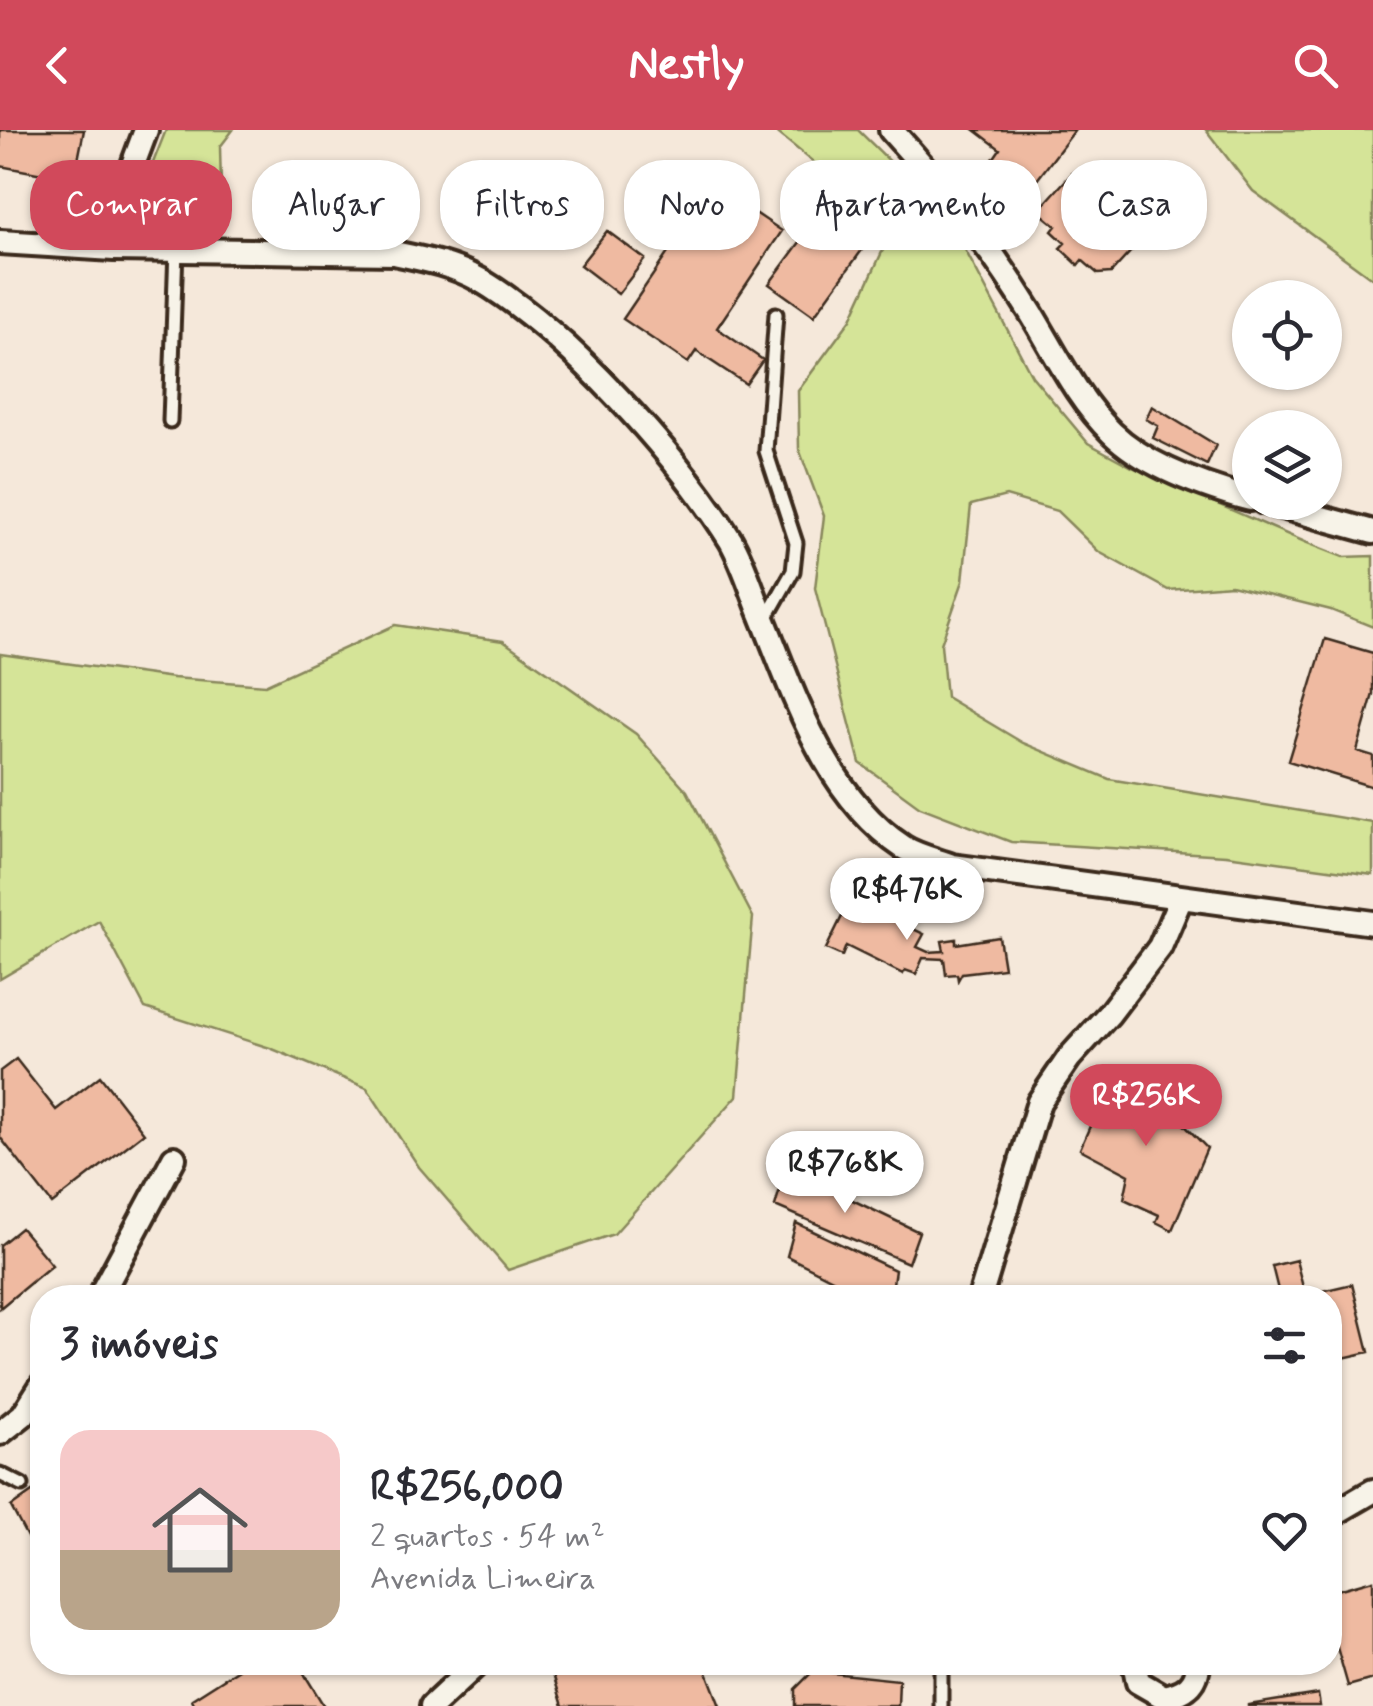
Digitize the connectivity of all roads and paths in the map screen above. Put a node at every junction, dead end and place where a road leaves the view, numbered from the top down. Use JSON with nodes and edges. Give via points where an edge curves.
{"nodes":[{"id":1,"x":146,"y":130,"type":"edge"},
{"id":2,"x":891,"y":130,"type":"edge"},
{"id":3,"x":138,"y":160,"type":"edge"},
{"id":4,"x":0,"y":242,"type":"edge"},
{"id":5,"x":30,"y":244,"type":"edge"},
{"id":6,"x":176,"y":250,"type":"joint"},
{"id":7,"x":776,"y":314,"type":"dead end"},
{"id":8,"x":170,"y":420,"type":"dead end"},
{"id":9,"x":1232,"y":492,"type":"edge"},
{"id":10,"x":1329,"y":520,"type":"edge"},
{"id":11,"x":1373,"y":532,"type":"edge"},
{"id":12,"x":764,"y":622,"type":"junction"},
{"id":13,"x":1180,"y":900,"type":"junction"},
{"id":14,"x":1373,"y":923,"type":"edge"},
{"id":15,"x":174,"y":1158,"type":"dead end"},
{"id":16,"x":106,"y":1285,"type":"edge"},
{"id":17,"x":984,"y":1285,"type":"edge"},
{"id":18,"x":30,"y":1403,"type":"edge"},
{"id":19,"x":0,"y":1433,"type":"edge"},
{"id":20,"x":0,"y":1474,"type":"edge"},
{"id":21,"x":22,"y":1485,"type":"dead end"},
{"id":22,"x":1373,"y":1491,"type":"edge"},
{"id":23,"x":1342,"y":1509,"type":"edge"},
{"id":24,"x":467,"y":1675,"type":"edge"},
{"id":25,"x":941,"y":1675,"type":"edge"},
{"id":26,"x":1137,"y":1675,"type":"edge"},
{"id":27,"x":1194,"y":1675,"type":"edge"},
{"id":28,"x":1161,"y":1701,"type":"edge"},
{"id":29,"x":432,"y":1706,"type":"edge"},
{"id":30,"x":941,"y":1706,"type":"edge"}],
"edges":[{"from":1,"to":3,"type":"street"},
{"from":2,"to":9,"type":"street","via":[[970,224],[1074,388],[1114,435],[1162,465]]},
{"from":4,"to":5,"type":"street"},
{"from":6,"to":8,"type":"lane"},
{"from":6,"to":12,"type":"street","via":[[394,253],[434,261],[508,298],[571,354],[681,474],[732,543]]},
{"from":7,"to":12,"type":"lane","via":[[766,451],[796,558]]},
{"from":10,"to":11,"type":"street"},
{"from":12,"to":13,"type":"street","via":[[838,784],[870,822],[906,849],[952,866]]},
{"from":13,"to":14,"type":"street"},
{"from":13,"to":17,"type":"street","via":[[1160,947],[1040,1102]]},
{"from":15,"to":16,"type":"street"},
{"from":18,"to":19,"type":"street"},
{"from":20,"to":21,"type":"lane"},
{"from":22,"to":23,"type":"street"},
{"from":24,"to":29,"type":"street"},
{"from":25,"to":30,"type":"lane"},
{"from":26,"to":28,"type":"street"},
{"from":27,"to":28,"type":"street","via":[[1180,1694]]}]}
